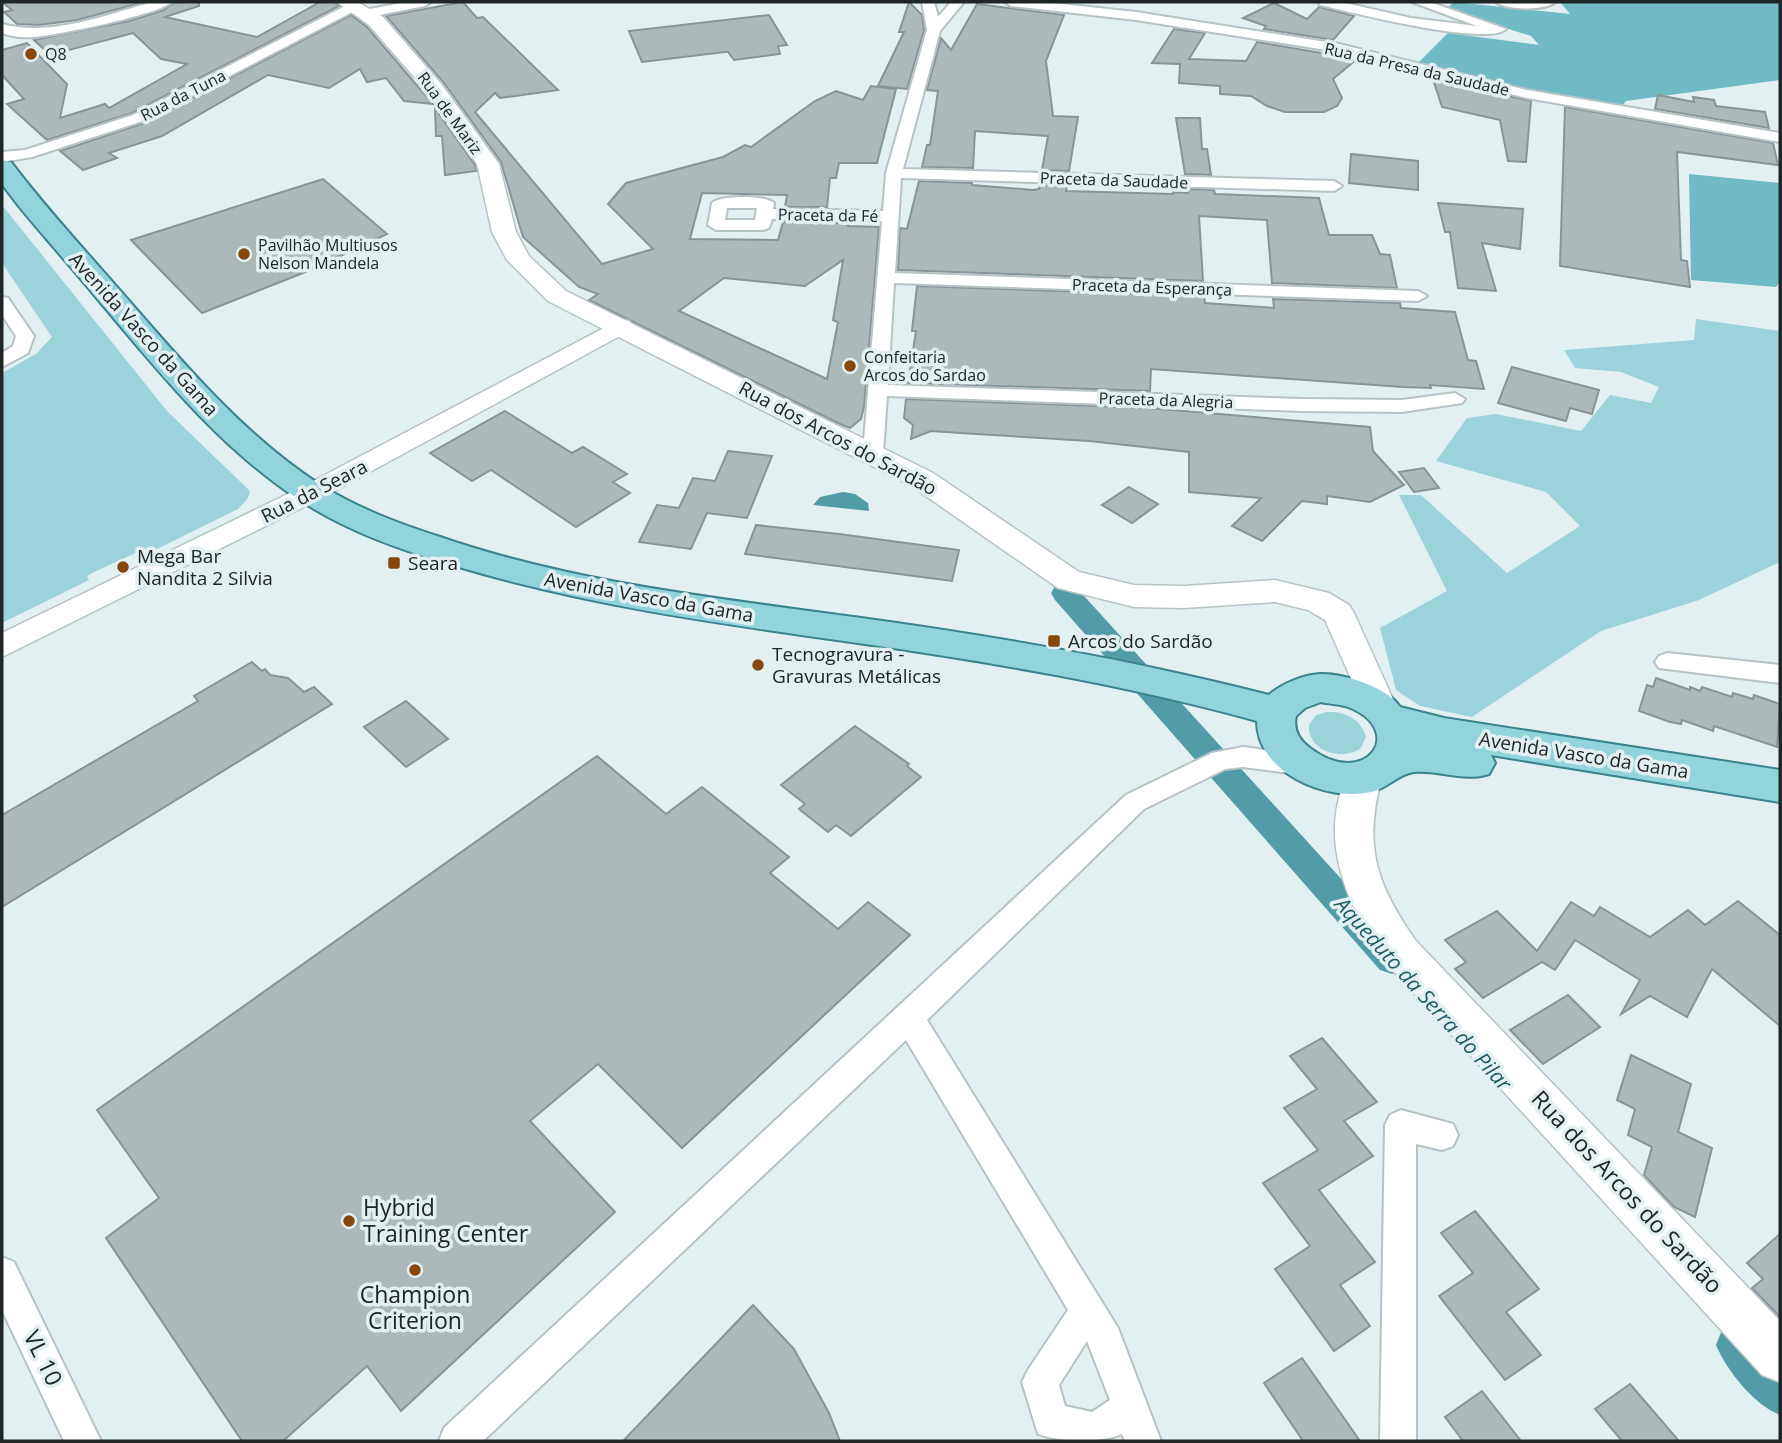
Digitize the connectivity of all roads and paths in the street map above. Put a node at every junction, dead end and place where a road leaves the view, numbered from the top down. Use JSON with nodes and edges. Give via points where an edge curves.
{"nodes":[{"id":1,"x":166,"y":2,"type":"edge"},
{"id":2,"x":425,"y":2,"type":"edge"},
{"id":3,"x":929,"y":2,"type":"edge"},
{"id":4,"x":958,"y":2,"type":"edge"},
{"id":5,"x":1011,"y":2,"type":"edge"},
{"id":6,"x":1325,"y":2,"type":"edge"},
{"id":7,"x":1418,"y":2,"type":"edge"},
{"id":8,"x":1502,"y":2,"type":"edge"},
{"id":9,"x":1549,"y":2,"type":"edge"},
{"id":10,"x":1161,"y":6,"type":"dead end"},
{"id":11,"x":355,"y":7,"type":"edge"},
{"id":12,"x":1136,"y":16,"type":"junction"},
{"id":13,"x":2,"y":28,"type":"edge"},
{"id":14,"x":934,"y":30,"type":"junction"},
{"id":15,"x":1780,"y":138,"type":"edge"},
{"id":16,"x":2,"y":157,"type":"edge"},
{"id":17,"x":2,"y":167,"type":"edge"},
{"id":18,"x":894,"y":173,"type":"junction"},
{"id":19,"x":1334,"y":186,"type":"dead end"},
{"id":20,"x":764,"y":214,"type":"dead end"},
{"id":21,"x":891,"y":216,"type":"junction"},
{"id":22,"x":886,"y":278,"type":"junction"},
{"id":23,"x":540,"y":281,"type":"joint"},
{"id":24,"x":1418,"y":296,"type":"dead end"},
{"id":25,"x":2,"y":302,"type":"edge"},
{"id":26,"x":621,"y":326,"type":"junction"},
{"id":27,"x":2,"y":360,"type":"edge"},
{"id":28,"x":878,"y":390,"type":"junction"},
{"id":29,"x":1455,"y":399,"type":"dead end"},
{"id":30,"x":873,"y":453,"type":"junction"},
{"id":31,"x":311,"y":493,"type":"junction"},
{"id":32,"x":1338,"y":613,"type":"junction"},
{"id":33,"x":2,"y":646,"type":"edge"},
{"id":34,"x":1667,"y":662,"type":"dead end"},
{"id":35,"x":1780,"y":674,"type":"edge"},
{"id":36,"x":1321,"y":688,"type":"junction"},
{"id":37,"x":1278,"y":712,"type":"junction"},
{"id":38,"x":1385,"y":713,"type":"junction"},
{"id":39,"x":1304,"y":765,"type":"junction"},
{"id":40,"x":1379,"y":768,"type":"junction"},
{"id":41,"x":1780,"y":786,"type":"edge"},
{"id":42,"x":1780,"y":809,"type":"edge"},
{"id":43,"x":909,"y":1018,"type":"junction"},
{"id":44,"x":1442,"y":1135,"type":"dead end"},
{"id":45,"x":2,"y":1274,"type":"edge"},
{"id":46,"x":1087,"y":1310,"type":"junction"},
{"id":47,"x":1780,"y":1357,"type":"edge"},
{"id":48,"x":1137,"y":1425,"type":"edge"},
{"id":49,"x":83,"y":1441,"type":"edge"},
{"id":50,"x":457,"y":1441,"type":"edge"},
{"id":51,"x":1398,"y":1441,"type":"edge"}],
"edges":[{"from":1,"to":13,"type":"street","via":[[46,33],[11,34]]},
{"from":2,"to":11,"type":"street","name":"Rua da Tuna"},
{"from":3,"to":14,"type":"street"},
{"from":4,"to":14,"type":"street"},
{"from":5,"to":12,"type":"street","name":"Rua da Presa da Saudade"},
{"from":6,"to":7,"type":"street","via":[[1411,22],[1499,29]]},
{"from":8,"to":9,"type":"street"},
{"from":10,"to":12,"type":"street"},
{"from":11,"to":16,"type":"street","name":"Rua da Tuna","via":[[138,118]]},
{"from":11,"to":23,"type":"main road","name":"Rua de Mariz","via":[[376,21],[435,89],[488,164],[504,232],[519,260]]},
{"from":12,"to":15,"type":"street","name":"Rua da Presa da Saudade","via":[[1339,48],[1527,94]]},
{"from":14,"to":18,"type":"street"},
{"from":17,"to":31,"type":"main road","name":"Avenida Vasco da Gama","via":[[202,403],[251,449]]},
{"from":18,"to":19,"type":"street","name":"Praceta da Saudade"},
{"from":18,"to":21,"type":"street"},
{"from":20,"to":21,"type":"street","name":"Praceta da Fé"},
{"from":21,"to":22,"type":"street"},
{"from":22,"to":24,"type":"street","name":"Praceta da Esperança"},
{"from":22,"to":28,"type":"street"},
{"from":23,"to":26,"type":"main road","name":"Rua dos Arcos do Sardão","via":[[557,296]]},
{"from":25,"to":27,"type":"street","via":[[25,343]]},
{"from":26,"to":30,"type":"main road","name":"Rua dos Arcos do Sardão"},
{"from":26,"to":31,"type":"street","name":"Rua da Seara"},
{"from":28,"to":29,"type":"street","name":"Praceta da Alegria","via":[[1402,407]]},
{"from":28,"to":30,"type":"street"},
{"from":30,"to":32,"type":"main road","name":"Rua dos Arcos do Sardão","via":[[923,480],[1069,580],[1134,596],[1275,591],[1318,601]]},
{"from":31,"to":33,"type":"street","name":"Rua da Seara"},
{"from":31,"to":37,"type":"main road","name":"Avenida Vasco da Gama","via":[[411,540],[592,590],[1072,664]]},
{"from":32,"to":36,"type":"main road","via":[[1337,664]]},
{"from":32,"to":38,"type":"main road"},
{"from":34,"to":35,"type":"street"},
{"from":36,"to":37,"type":"main road","name":"Avenida Vasco da Gama","via":[[1289,698]]},
{"from":36,"to":38,"type":"main road","name":"Avenida Vasco da Gama","via":[[1352,692]]},
{"from":37,"to":39,"type":"main road","name":"Avenida Vasco da Gama","via":[[1280,739]]},
{"from":38,"to":40,"type":"main road","via":[[1398,739]]},
{"from":38,"to":41,"type":"main road","name":"Avenida Vasco da Gama","via":[[1444,733]]},
{"from":39,"to":40,"type":"main road","name":"Avenida Vasco da Gama","via":[[1344,778]]},
{"from":39,"to":43,"type":"street","via":[[1243,757],[1221,760],[1135,802]]},
{"from":40,"to":42,"type":"main road","name":"Avenida Vasco da Gama","via":[[1427,756]]},
{"from":40,"to":47,"type":"main road","name":"Rua dos Arcos do Sardão","via":[[1351,822],[1362,884],[1378,920],[1402,953]]},
{"from":43,"to":46,"type":"street"},
{"from":43,"to":50,"type":"street"},
{"from":44,"to":51,"type":"street","via":[[1401,1125]]},
{"from":45,"to":49,"type":"street","name":"VL 10"},
{"from":46,"to":48,"type":"street","via":[[1106,1340]]},
{"from":46,"to":48,"type":"street","via":[[1040,1381],[1051,1421],[1095,1431]]}]}
